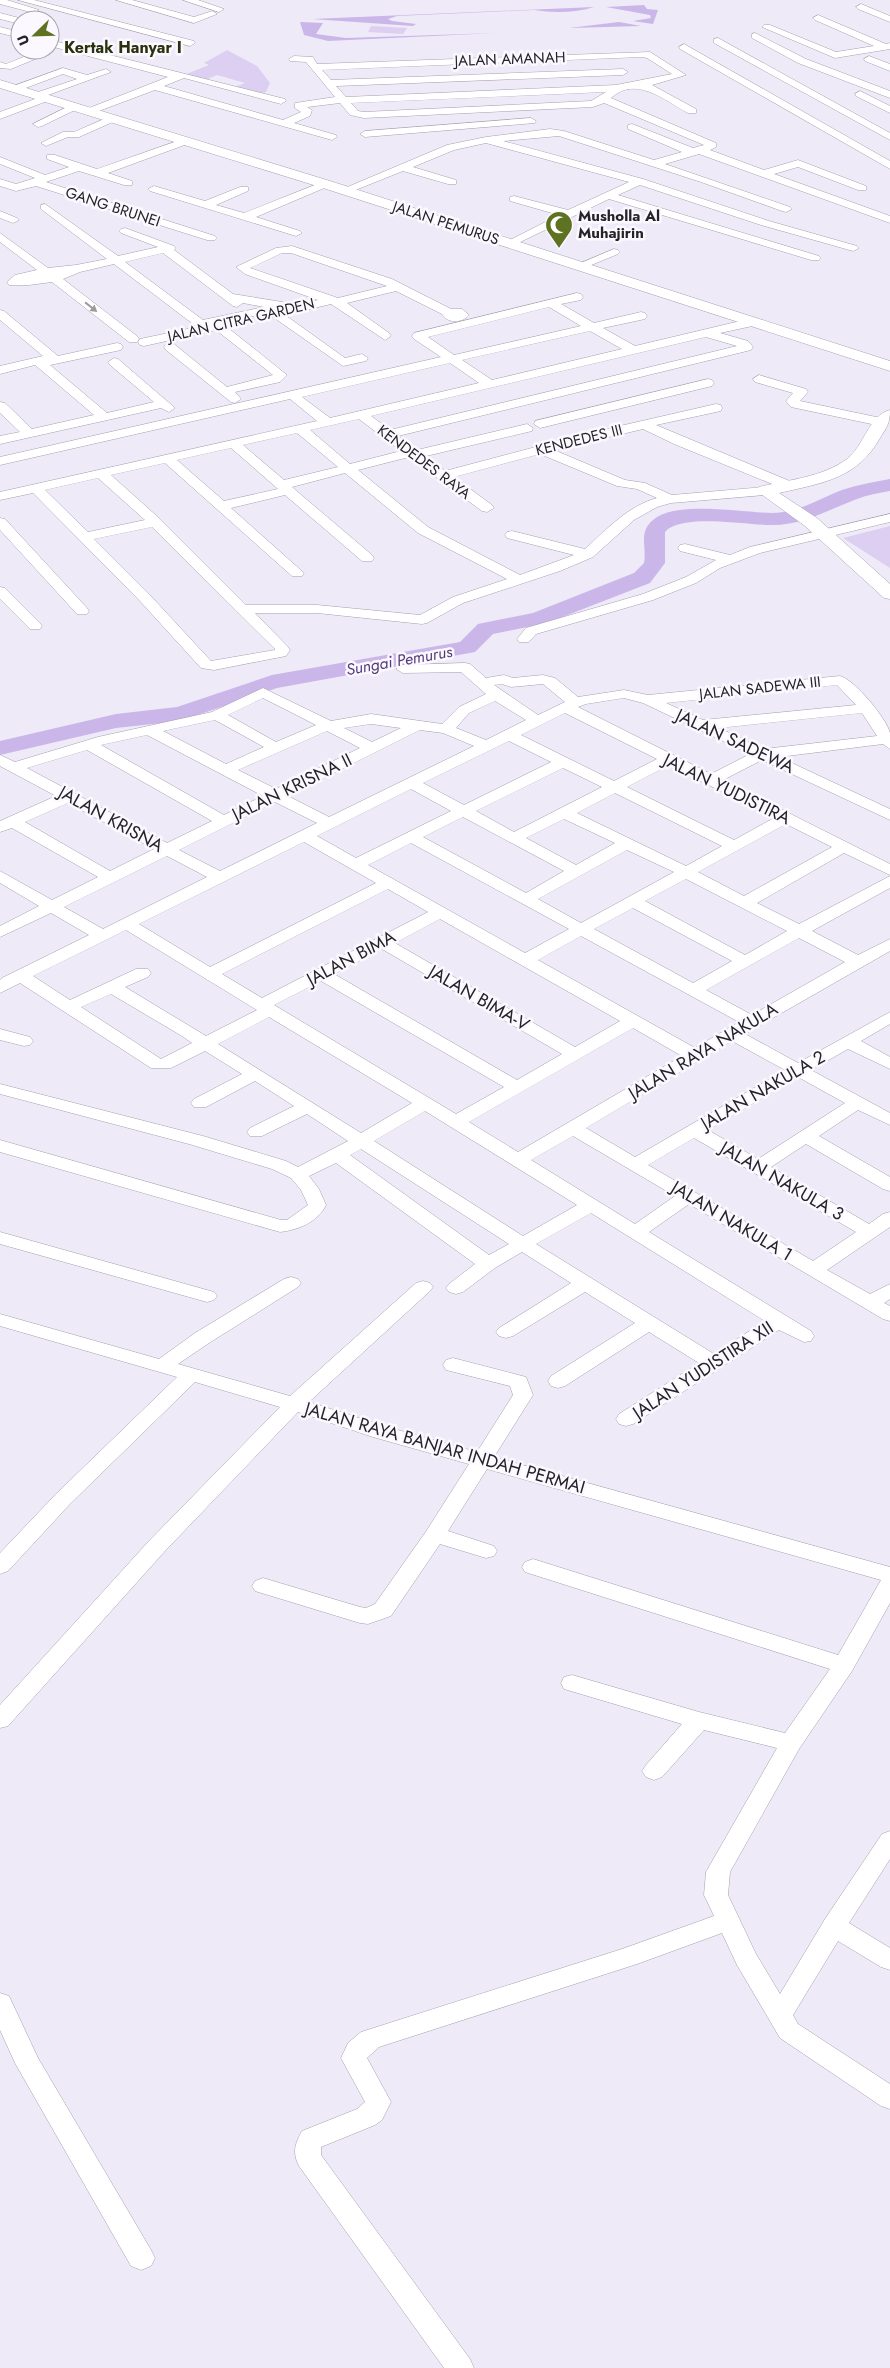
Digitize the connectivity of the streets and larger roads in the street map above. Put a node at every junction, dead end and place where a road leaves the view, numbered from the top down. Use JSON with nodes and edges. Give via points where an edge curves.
{"nodes":[{"id":1,"x":23,"y":0,"type":"edge"},
{"id":2,"x":120,"y":0,"type":"edge"},
{"id":3,"x":188,"y":0,"type":"edge"},
{"id":4,"x":0,"y":1,"type":"edge"},
{"id":5,"x":174,"y":3,"type":"dead end"},
{"id":6,"x":861,"y":7,"type":"dead end"},
{"id":7,"x":215,"y":11,"type":"junction"},
{"id":8,"x":818,"y":18,"type":"dead end"},
{"id":9,"x":890,"y":19,"type":"edge"},
{"id":10,"x":767,"y":27,"type":"dead end"},
{"id":11,"x":755,"y":36,"type":"dead end"},
{"id":12,"x":149,"y":41,"type":"dead end"},
{"id":13,"x":718,"y":41,"type":"dead end"},
{"id":14,"x":190,"y":43,"type":"dead end"},
{"id":15,"x":60,"y":46,"type":"edge"},
{"id":16,"x":888,"y":46,"type":"edge"},
{"id":17,"x":684,"y":47,"type":"dead end"},
{"id":18,"x":603,"y":55,"type":"junction"},
{"id":19,"x":294,"y":59,"type":"dead end"},
{"id":20,"x":869,"y":59,"type":"dead end"},
{"id":21,"x":24,"y":60,"type":"edge"},
{"id":22,"x":0,"y":65,"type":"edge"},
{"id":23,"x":314,"y":67,"type":"junction"},
{"id":24,"x":890,"y":68,"type":"edge"},
{"id":25,"x":106,"y":72,"type":"dead end"},
{"id":26,"x":623,"y":72,"type":"junction"},
{"id":27,"x":839,"y":75,"type":"junction"},
{"id":28,"x":175,"y":76,"type":"junction"},
{"id":29,"x":86,"y":78,"type":"junction"},
{"id":30,"x":818,"y":78,"type":"junction"},
{"id":31,"x":792,"y":81,"type":"junction"},
{"id":32,"x":328,"y":83,"type":"junction"},
{"id":33,"x":646,"y":83,"type":"junction"},
{"id":34,"x":4,"y":86,"type":"edge"},
{"id":35,"x":153,"y":86,"type":"junction"},
{"id":36,"x":754,"y":87,"type":"junction"},
{"id":37,"x":616,"y":88,"type":"junction"},
{"id":38,"x":890,"y":95,"type":"edge"},
{"id":39,"x":41,"y":97,"type":"junction"},
{"id":40,"x":604,"y":99,"type":"junction"},
{"id":41,"x":343,"y":100,"type":"junction"},
{"id":42,"x":281,"y":101,"type":"dead end"},
{"id":43,"x":73,"y":107,"type":"junction"},
{"id":44,"x":517,"y":107,"type":"junction"},
{"id":45,"x":890,"y":110,"type":"edge"},
{"id":46,"x":692,"y":111,"type":"dead end"},
{"id":47,"x":88,"y":112,"type":"junction"},
{"id":48,"x":0,"y":116,"type":"edge"},
{"id":49,"x":890,"y":117,"type":"edge"},
{"id":50,"x":111,"y":119,"type":"junction"},
{"id":51,"x":531,"y":121,"type":"junction"},
{"id":52,"x":863,"y":122,"type":"junction"},
{"id":53,"x":38,"y":124,"type":"dead end"},
{"id":54,"x":281,"y":124,"type":"junction"},
{"id":55,"x":632,"y":127,"type":"dead end"},
{"id":56,"x":825,"y":129,"type":"junction"},
{"id":57,"x":550,"y":132,"type":"junction"},
{"id":58,"x":365,"y":134,"type":"dead end"},
{"id":59,"x":332,"y":137,"type":"dead end"},
{"id":60,"x":890,"y":137,"type":"edge"},
{"id":61,"x":486,"y":140,"type":"junction"},
{"id":62,"x":186,"y":141,"type":"junction"},
{"id":63,"x":46,"y":143,"type":"dead end"},
{"id":64,"x":695,"y":151,"type":"junction"},
{"id":65,"x":51,"y":157,"type":"dead end"},
{"id":66,"x":0,"y":160,"type":"edge"},
{"id":67,"x":654,"y":163,"type":"junction"},
{"id":68,"x":890,"y":166,"type":"edge"},
{"id":69,"x":79,"y":167,"type":"junction"},
{"id":70,"x":402,"y":167,"type":"junction"},
{"id":71,"x":97,"y":173,"type":"junction"},
{"id":72,"x":762,"y":174,"type":"junction"},
{"id":73,"x":623,"y":175,"type":"junction"},
{"id":74,"x":39,"y":180,"type":"junction"},
{"id":75,"x":639,"y":181,"type":"junction"},
{"id":76,"x":0,"y":182,"type":"edge"},
{"id":77,"x":452,"y":182,"type":"dead end"},
{"id":78,"x":128,"y":183,"type":"dead end"},
{"id":79,"x":325,"y":184,"type":"junction"},
{"id":80,"x":16,"y":188,"type":"junction"},
{"id":81,"x":862,"y":188,"type":"dead end"},
{"id":82,"x":154,"y":189,"type":"dead end"},
{"id":83,"x":244,"y":189,"type":"dead end"},
{"id":84,"x":344,"y":191,"type":"junction"},
{"id":85,"x":0,"y":193,"type":"edge"},
{"id":86,"x":608,"y":195,"type":"junction"},
{"id":87,"x":514,"y":199,"type":"dead end"},
{"id":88,"x":206,"y":205,"type":"junction"},
{"id":89,"x":45,"y":207,"type":"dead end"},
{"id":90,"x":786,"y":209,"type":"dead end"},
{"id":91,"x":569,"y":214,"type":"junction"},
{"id":92,"x":245,"y":217,"type":"junction"},
{"id":93,"x":890,"y":220,"type":"edge"},
{"id":94,"x":231,"y":223,"type":"dead end"},
{"id":95,"x":125,"y":231,"type":"dead end"},
{"id":96,"x":296,"y":233,"type":"dead end"},
{"id":97,"x":0,"y":236,"type":"edge"},
{"id":98,"x":211,"y":238,"type":"dead end"},
{"id":99,"x":510,"y":244,"type":"junction"},
{"id":100,"x":0,"y":248,"type":"edge"},
{"id":101,"x":852,"y":248,"type":"dead end"},
{"id":102,"x":167,"y":250,"type":"junction"},
{"id":103,"x":614,"y":252,"type":"dead end"},
{"id":104,"x":815,"y":258,"type":"dead end"},
{"id":105,"x":116,"y":261,"type":"junction"},
{"id":106,"x":580,"y":266,"type":"junction"},
{"id":107,"x":43,"y":276,"type":"junction"},
{"id":108,"x":13,"y":282,"type":"joint"},
{"id":109,"x":0,"y":285,"type":"edge"},
{"id":110,"x":398,"y":287,"type":"junction"},
{"id":111,"x":228,"y":297,"type":"junction"},
{"id":112,"x":576,"y":297,"type":"dead end"},
{"id":113,"x":335,"y":301,"type":"junction"},
{"id":114,"x":552,"y":304,"type":"junction"},
{"id":115,"x":275,"y":313,"type":"junction"},
{"id":116,"x":449,"y":313,"type":"dead end"},
{"id":117,"x":0,"y":314,"type":"edge"},
{"id":118,"x":251,"y":314,"type":"junction"},
{"id":119,"x":641,"y":316,"type":"dead end"},
{"id":120,"x":753,"y":322,"type":"junction"},
{"id":121,"x":219,"y":326,"type":"junction"},
{"id":122,"x":592,"y":327,"type":"junction"},
{"id":123,"x":705,"y":332,"type":"junction"},
{"id":124,"x":385,"y":336,"type":"dead end"},
{"id":125,"x":138,"y":340,"type":"junction"},
{"id":126,"x":118,"y":344,"type":"junction"},
{"id":127,"x":170,"y":347,"type":"dead end"},
{"id":128,"x":632,"y":350,"type":"junction"},
{"id":129,"x":362,"y":358,"type":"dead end"},
{"id":130,"x":451,"y":360,"type":"junction"},
{"id":131,"x":114,"y":362,"type":"dead end"},
{"id":132,"x":35,"y":365,"type":"junction"},
{"id":133,"x":890,"y":366,"type":"edge"},
{"id":134,"x":0,"y":372,"type":"edge"},
{"id":135,"x":759,"y":379,"type":"dead end"},
{"id":136,"x":504,"y":381,"type":"junction"},
{"id":137,"x":708,"y":383,"type":"dead end"},
{"id":138,"x":489,"y":384,"type":"junction"},
{"id":139,"x":590,"y":385,"type":"junction"},
{"id":140,"x":226,"y":391,"type":"junction"},
{"id":141,"x":292,"y":395,"type":"junction"},
{"id":142,"x":533,"y":400,"type":"junction"},
{"id":143,"x":240,"y":403,"type":"dead end"},
{"id":144,"x":163,"y":404,"type":"junction"},
{"id":145,"x":618,"y":405,"type":"junction"},
{"id":146,"x":0,"y":406,"type":"edge"},
{"id":147,"x":716,"y":408,"type":"dead end"},
{"id":148,"x":178,"y":415,"type":"dead end"},
{"id":149,"x":361,"y":415,"type":"junction"},
{"id":150,"x":98,"y":418,"type":"junction"},
{"id":151,"x":558,"y":419,"type":"junction"},
{"id":152,"x":885,"y":419,"type":"edge"},
{"id":153,"x":328,"y":423,"type":"junction"},
{"id":154,"x":644,"y":424,"type":"junction"},
{"id":155,"x":533,"y":426,"type":"joint"},
{"id":156,"x":300,"y":429,"type":"junction"},
{"id":157,"x":30,"y":434,"type":"junction"},
{"id":158,"x":389,"y":434,"type":"junction"},
{"id":159,"x":585,"y":438,"type":"junction"},
{"id":160,"x":0,"y":440,"type":"edge"},
{"id":161,"x":234,"y":444,"type":"junction"},
{"id":162,"x":542,"y":450,"type":"junction"},
{"id":163,"x":413,"y":454,"type":"junction"},
{"id":164,"x":168,"y":459,"type":"junction"},
{"id":165,"x":0,"y":461,"type":"edge"},
{"id":166,"x":348,"y":468,"type":"junction"},
{"id":167,"x":102,"y":474,"type":"junction"},
{"id":168,"x":442,"y":476,"type":"junction"},
{"id":169,"x":787,"y":485,"type":"junction"},
{"id":170,"x":36,"y":488,"type":"junction"},
{"id":171,"x":286,"y":488,"type":"junction"},
{"id":172,"x":765,"y":491,"type":"junction"},
{"id":173,"x":0,"y":496,"type":"edge"},
{"id":174,"x":670,"y":500,"type":"junction"},
{"id":175,"x":221,"y":506,"type":"junction"},
{"id":176,"x":487,"y":508,"type":"dead end"},
{"id":177,"x":890,"y":518,"type":"edge"},
{"id":178,"x":0,"y":522,"type":"edge"},
{"id":179,"x":155,"y":522,"type":"junction"},
{"id":180,"x":818,"y":528,"type":"junction"},
{"id":181,"x":512,"y":535,"type":"dead end"},
{"id":182,"x":84,"y":538,"type":"junction"},
{"id":183,"x":19,"y":544,"type":"junction"},
{"id":184,"x":0,"y":548,"type":"edge"},
{"id":185,"x":685,"y":548,"type":"dead end"},
{"id":186,"x":588,"y":554,"type":"junction"},
{"id":187,"x":367,"y":558,"type":"dead end"},
{"id":188,"x":731,"y":559,"type":"junction"},
{"id":189,"x":297,"y":573,"type":"dead end"},
{"id":190,"x":520,"y":580,"type":"junction"},
{"id":191,"x":0,"y":591,"type":"edge"},
{"id":192,"x":890,"y":594,"type":"edge"},
{"id":193,"x":245,"y":609,"type":"junction"},
{"id":194,"x":82,"y":611,"type":"dead end"},
{"id":195,"x":35,"y":626,"type":"dead end"},
{"id":196,"x":524,"y":639,"type":"dead end"},
{"id":197,"x":403,"y":670,"type":"dead end"},
{"id":198,"x":483,"y":683,"type":"junction"},
{"id":199,"x":496,"y":695,"type":"junction"},
{"id":200,"x":648,"y":700,"type":"junction"},
{"id":201,"x":570,"y":705,"type":"junction"},
{"id":202,"x":867,"y":708,"type":"junction"},
{"id":203,"x":217,"y":715,"type":"junction"},
{"id":204,"x":536,"y":720,"type":"junction"},
{"id":205,"x":418,"y":725,"type":"junction"},
{"id":206,"x":702,"y":725,"type":"junction"},
{"id":207,"x":326,"y":726,"type":"junction"},
{"id":208,"x":446,"y":729,"type":"junction"},
{"id":209,"x":151,"y":730,"type":"junction"},
{"id":210,"x":507,"y":734,"type":"junction"},
{"id":211,"x":889,"y":741,"type":"edge"},
{"id":212,"x":89,"y":745,"type":"junction"},
{"id":213,"x":485,"y":745,"type":"junction"},
{"id":214,"x":276,"y":748,"type":"junction"},
{"id":215,"x":372,"y":748,"type":"junction"},
{"id":216,"x":762,"y":754,"type":"junction"},
{"id":217,"x":667,"y":760,"type":"junction"},
{"id":218,"x":5,"y":762,"type":"edge"},
{"id":219,"x":563,"y":762,"type":"junction"},
{"id":220,"x":225,"y":770,"type":"junction"},
{"id":221,"x":710,"y":781,"type":"junction"},
{"id":222,"x":411,"y":784,"type":"junction"},
{"id":223,"x":614,"y":787,"type":"junction"},
{"id":224,"x":70,"y":796,"type":"junction"},
{"id":225,"x":275,"y":796,"type":"junction"},
{"id":226,"x":464,"y":812,"type":"junction"},
{"id":227,"x":565,"y":813,"type":"junction"},
{"id":228,"x":890,"y":815,"type":"edge"},
{"id":229,"x":786,"y":818,"type":"junction"},
{"id":230,"x":224,"y":821,"type":"junction"},
{"id":231,"x":330,"y":824,"type":"junction"},
{"id":232,"x":4,"y":825,"type":"edge"},
{"id":233,"x":305,"y":836,"type":"junction"},
{"id":234,"x":413,"y":838,"type":"junction"},
{"id":235,"x":515,"y":838,"type":"junction"},
{"id":236,"x":627,"y":843,"type":"junction"},
{"id":237,"x":734,"y":846,"type":"junction"},
{"id":238,"x":844,"y":847,"type":"junction"},
{"id":239,"x":166,"y":849,"type":"junction"},
{"id":240,"x":356,"y":864,"type":"junction"},
{"id":241,"x":890,"y":870,"type":"edge"},
{"id":242,"x":577,"y":872,"type":"junction"},
{"id":243,"x":686,"y":872,"type":"junction"},
{"id":244,"x":0,"y":876,"type":"edge"},
{"id":245,"x":109,"y":877,"type":"junction"},
{"id":246,"x":220,"y":878,"type":"junction"},
{"id":247,"x":890,"y":880,"type":"edge"},
{"id":248,"x":388,"y":883,"type":"junction"},
{"id":249,"x":528,"y":898,"type":"junction"},
{"id":250,"x":632,"y":901,"type":"junction"},
{"id":251,"x":744,"y":904,"type":"junction"},
{"id":252,"x":52,"y":906,"type":"junction"},
{"id":253,"x":441,"y":912,"type":"junction"},
{"id":254,"x":125,"y":923,"type":"junction"},
{"id":255,"x":582,"y":928,"type":"junction"},
{"id":256,"x":796,"y":931,"type":"junction"},
{"id":257,"x":0,"y":932,"type":"edge"},
{"id":258,"x":101,"y":935,"type":"junction"},
{"id":259,"x":382,"y":942,"type":"junction"},
{"id":260,"x":885,"y":951,"type":"edge"},
{"id":261,"x":527,"y":959,"type":"junction"},
{"id":262,"x":744,"y":961,"type":"junction"},
{"id":263,"x":858,"y":962,"type":"junction"},
{"id":264,"x":142,"y":973,"type":"dead end"},
{"id":265,"x":210,"y":974,"type":"junction"},
{"id":266,"x":322,"y":974,"type":"junction"},
{"id":267,"x":20,"y":976,"type":"junction"},
{"id":268,"x":112,"y":987,"type":"junction"},
{"id":269,"x":0,"y":988,"type":"edge"},
{"id":270,"x":693,"y":990,"type":"junction"},
{"id":271,"x":70,"y":1006,"type":"junction"},
{"id":272,"x":266,"y":1007,"type":"junction"},
{"id":273,"x":890,"y":1016,"type":"edge"},
{"id":274,"x":634,"y":1020,"type":"junction"},
{"id":275,"x":752,"y":1022,"type":"junction"},
{"id":276,"x":0,"y":1034,"type":"edge"},
{"id":277,"x":732,"y":1034,"type":"junction"},
{"id":278,"x":24,"y":1041,"type":"dead end"},
{"id":279,"x":847,"y":1041,"type":"junction"},
{"id":280,"x":206,"y":1042,"type":"junction"},
{"id":281,"x":576,"y":1054,"type":"junction"},
{"id":282,"x":696,"y":1056,"type":"junction"},
{"id":283,"x":890,"y":1064,"type":"edge"},
{"id":284,"x":797,"y":1070,"type":"junction"},
{"id":285,"x":255,"y":1074,"type":"junction"},
{"id":286,"x":516,"y":1087,"type":"junction"},
{"id":287,"x":0,"y":1089,"type":"edge"},
{"id":288,"x":858,"y":1102,"type":"junction"},
{"id":289,"x":200,"y":1103,"type":"dead end"},
{"id":290,"x":426,"y":1103,"type":"junction"},
{"id":291,"x":307,"y":1107,"type":"junction"},
{"id":292,"x":890,"y":1120,"type":"edge"},
{"id":293,"x":456,"y":1122,"type":"junction"},
{"id":294,"x":573,"y":1128,"type":"junction"},
{"id":295,"x":694,"y":1130,"type":"junction"},
{"id":296,"x":256,"y":1132,"type":"dead end"},
{"id":297,"x":806,"y":1136,"type":"junction"},
{"id":298,"x":360,"y":1142,"type":"junction"},
{"id":299,"x":0,"y":1146,"type":"edge"},
{"id":300,"x":337,"y":1155,"type":"junction"},
{"id":301,"x":518,"y":1160,"type":"junction"},
{"id":302,"x":636,"y":1164,"type":"junction"},
{"id":303,"x":759,"y":1166,"type":"junction"},
{"id":304,"x":298,"y":1174,"type":"junction"},
{"id":305,"x":890,"y":1185,"type":"edge"},
{"id":306,"x":688,"y":1196,"type":"junction"},
{"id":307,"x":591,"y":1205,"type":"junction"},
{"id":308,"x":890,"y":1218,"type":"edge"},
{"id":309,"x":869,"y":1232,"type":"junction"},
{"id":310,"x":635,"y":1233,"type":"junction"},
{"id":311,"x":0,"y":1238,"type":"edge"},
{"id":312,"x":522,"y":1244,"type":"junction"},
{"id":313,"x":488,"y":1264,"type":"junction"},
{"id":314,"x":814,"y":1270,"type":"junction"},
{"id":315,"x":291,"y":1283,"type":"dead end"},
{"id":316,"x":586,"y":1283,"type":"junction"},
{"id":317,"x":423,"y":1287,"type":"dead end"},
{"id":318,"x":456,"y":1288,"type":"dead end"},
{"id":319,"x":890,"y":1290,"type":"edge"},
{"id":320,"x":207,"y":1296,"type":"dead end"},
{"id":321,"x":870,"y":1303,"type":"junction"},
{"id":322,"x":890,"y":1315,"type":"edge"},
{"id":323,"x":0,"y":1320,"type":"edge"},
{"id":324,"x":779,"y":1321,"type":"junction"},
{"id":325,"x":648,"y":1324,"type":"junction"},
{"id":326,"x":506,"y":1332,"type":"dead end"},
{"id":327,"x":804,"y":1336,"type":"dead end"},
{"id":328,"x":714,"y":1363,"type":"junction"},
{"id":329,"x":453,"y":1365,"type":"dead end"},
{"id":330,"x":161,"y":1366,"type":"junction"},
{"id":331,"x":190,"y":1375,"type":"junction"},
{"id":332,"x":558,"y":1381,"type":"dead end"},
{"id":333,"x":294,"y":1404,"type":"junction"},
{"id":334,"x":626,"y":1419,"type":"dead end"},
{"id":335,"x":482,"y":1459,"type":"junction"},
{"id":336,"x":435,"y":1535,"type":"junction"},
{"id":337,"x":486,"y":1551,"type":"dead end"},
{"id":338,"x":0,"y":1566,"type":"edge"},
{"id":339,"x":533,"y":1566,"type":"dead end"},
{"id":340,"x":890,"y":1575,"type":"edge"},
{"id":341,"x":890,"y":1584,"type":"edge"},
{"id":342,"x":263,"y":1586,"type":"dead end"},
{"id":343,"x":844,"y":1665,"type":"junction"},
{"id":344,"x":572,"y":1683,"type":"dead end"},
{"id":345,"x":0,"y":1720,"type":"edge"},
{"id":346,"x":699,"y":1720,"type":"junction"},
{"id":347,"x":791,"y":1743,"type":"junction"},
{"id":348,"x":654,"y":1771,"type":"dead end"},
{"id":349,"x":890,"y":1840,"type":"edge"},
{"id":350,"x":728,"y":1922,"type":"junction"},
{"id":351,"x":834,"y":1926,"type":"junction"},
{"id":352,"x":890,"y":1960,"type":"edge"},
{"id":353,"x":0,"y":2003,"type":"edge"},
{"id":354,"x":780,"y":2012,"type":"junction"},
{"id":355,"x":890,"y":2098,"type":"edge"},
{"id":356,"x":141,"y":2258,"type":"dead end"},
{"id":357,"x":460,"y":2368,"type":"edge"}],
"edges":[{"from":1,"to":14,"type":"street"},
{"from":2,"to":7,"type":"street","via":[[194,20]]},
{"from":3,"to":7,"type":"street"},
{"from":4,"to":12,"type":"street"},
{"from":5,"to":7,"type":"street"},
{"from":6,"to":9,"type":"street"},
{"from":8,"to":16,"type":"street"},
{"from":10,"to":16,"type":"street","via":[[838,56]]},
{"from":11,"to":27,"type":"street","via":[[797,59]]},
{"from":13,"to":31,"type":"street"},
{"from":15,"to":28,"type":"street"},
{"from":17,"to":36,"type":"street"},
{"from":18,"to":23,"type":"street","name":"JALAN AMANAH"},
{"from":18,"to":26,"type":"street","via":[[607,64]]},
{"from":18,"to":33,"type":"street","name":"JALAN AMANAH","via":[[648,54],[681,76]]},
{"from":19,"to":23,"type":"street","via":[[309,59]]},
{"from":20,"to":24,"type":"street"},
{"from":21,"to":22,"type":"street","via":[[6,67]]},
{"from":23,"to":32,"type":"street"},
{"from":25,"to":29,"type":"street"},
{"from":26,"to":32,"type":"street","name":"JALAN AMANAH"},
{"from":26,"to":33,"type":"street"},
{"from":27,"to":30,"type":"street"},
{"from":27,"to":38,"type":"street"},
{"from":28,"to":35,"type":"street"},
{"from":28,"to":42,"type":"street","via":[[183,75]]},
{"from":29,"to":34,"type":"street","via":[[63,71]]},
{"from":29,"to":39,"type":"street"},
{"from":30,"to":31,"type":"street"},
{"from":30,"to":45,"type":"street"},
{"from":31,"to":36,"type":"street"},
{"from":31,"to":52,"type":"street"},
{"from":32,"to":41,"type":"street"},
{"from":33,"to":37,"type":"street","name":"JALAN AMANAH"},
{"from":33,"to":46,"type":"street"},
{"from":34,"to":39,"type":"street","name":"JALAN PEMURUS"},
{"from":35,"to":47,"type":"street"},
{"from":35,"to":54,"type":"street","via":[[237,108]]},
{"from":36,"to":56,"type":"street"},
{"from":37,"to":40,"type":"street"},
{"from":37,"to":41,"type":"street","name":"JALAN AMANAH"},
{"from":39,"to":43,"type":"street","name":"JALAN PEMURUS"},
{"from":39,"to":48,"type":"street"},
{"from":40,"to":44,"type":"street","via":[[592,104]]},
{"from":40,"to":64,"type":"street","via":[[712,145]]},
{"from":41,"to":44,"type":"street","via":[[354,113],[364,115]]},
{"from":41,"to":54,"type":"street","name":"JALAN AMANAH","via":[[299,105],[307,110],[306,114]]},
{"from":43,"to":47,"type":"street","name":"JALAN PEMURUS"},
{"from":43,"to":53,"type":"street"},
{"from":44,"to":51,"type":"street"},
{"from":47,"to":50,"type":"street","name":"JALAN PEMURUS"},
{"from":49,"to":52,"type":"street"},
{"from":50,"to":62,"type":"street","name":"JALAN PEMURUS"},
{"from":50,"to":63,"type":"street","via":[[75,135],[67,134]]},
{"from":51,"to":57,"type":"street"},
{"from":51,"to":58,"type":"street"},
{"from":52,"to":56,"type":"street"},
{"from":52,"to":60,"type":"street"},
{"from":54,"to":59,"type":"street"},
{"from":55,"to":64,"type":"street"},
{"from":56,"to":68,"type":"street"},
{"from":57,"to":61,"type":"street"},
{"from":57,"to":67,"type":"street"},
{"from":61,"to":70,"type":"street","via":[[451,147]]},
{"from":61,"to":73,"type":"street"},
{"from":62,"to":71,"type":"street"},
{"from":62,"to":79,"type":"street","name":"JALAN PEMURUS"},
{"from":64,"to":67,"type":"street"},
{"from":64,"to":72,"type":"street"},
{"from":65,"to":69,"type":"street"},
{"from":66,"to":74,"type":"street"},
{"from":67,"to":73,"type":"street"},
{"from":67,"to":90,"type":"street"},
{"from":69,"to":71,"type":"street"},
{"from":69,"to":74,"type":"street"},
{"from":70,"to":77,"type":"street"},
{"from":70,"to":84,"type":"street"},
{"from":71,"to":78,"type":"street"},
{"from":72,"to":81,"type":"street","via":[[798,163]]},
{"from":72,"to":93,"type":"street"},
{"from":73,"to":75,"type":"street"},
{"from":74,"to":80,"type":"street"},
{"from":74,"to":98,"type":"street","name":"GANG BRUNEI"},
{"from":75,"to":86,"type":"street"},
{"from":75,"to":101,"type":"street"},
{"from":76,"to":80,"type":"street"},
{"from":79,"to":84,"type":"street","name":"JALAN PEMURUS"},
{"from":79,"to":92,"type":"street"},
{"from":80,"to":85,"type":"street"},
{"from":82,"to":88,"type":"street"},
{"from":83,"to":88,"type":"street"},
{"from":84,"to":99,"type":"street","name":"JALAN PEMURUS"},
{"from":86,"to":91,"type":"street"},
{"from":86,"to":104,"type":"street"},
{"from":87,"to":91,"type":"street"},
{"from":88,"to":92,"type":"street"},
{"from":89,"to":105,"type":"street"},
{"from":91,"to":99,"type":"street"},
{"from":92,"to":94,"type":"street"},
{"from":92,"to":96,"type":"street"},
{"from":95,"to":102,"type":"street","via":[[168,246]]},
{"from":97,"to":107,"type":"street"},
{"from":99,"to":106,"type":"street","name":"JALAN PEMURUS"},
{"from":100,"to":107,"type":"street"},
{"from":102,"to":105,"type":"street"},
{"from":102,"to":111,"type":"street"},
{"from":103,"to":106,"type":"street"},
{"from":105,"to":107,"type":"street","via":[[76,269],[68,274]]},
{"from":105,"to":118,"type":"street","name":"JALAN CITRA GARDEN","via":[[199,323]]},
{"from":106,"to":120,"type":"street","name":"JALAN PEMURUS"},
{"from":107,"to":108,"type":"street","via":[[26,283]]},
{"from":107,"to":125,"type":"street","one_way":true},
{"from":107,"to":126,"type":"street"},
{"from":108,"to":109,"type":"street"},
{"from":110,"to":113,"type":"street"},
{"from":110,"to":113,"type":"street","via":[[289,249],[242,267]]},
{"from":110,"to":116,"type":"street"},
{"from":111,"to":118,"type":"street"},
{"from":111,"to":118,"type":"street","name":"JALAN CITRA GARDEN","via":[[282,306]]},
{"from":112,"to":114,"type":"street"},
{"from":113,"to":115,"type":"street","name":"JALAN CITRA GARDEN"},
{"from":113,"to":124,"type":"street"},
{"from":114,"to":122,"type":"street"},
{"from":114,"to":130,"type":"street","via":[[418,336]]},
{"from":115,"to":121,"type":"street","name":"JALAN CITRA GARDEN"},
{"from":115,"to":129,"type":"street","via":[[343,362]]},
{"from":117,"to":134,"type":"street","name":"JALAN CITRA GARDEN","via":[[52,357]]},
{"from":119,"to":122,"type":"street"},
{"from":120,"to":123,"type":"street"},
{"from":120,"to":133,"type":"street","name":"JALAN PEMURUS"},
{"from":121,"to":125,"type":"street","name":"JALAN CITRA GARDEN"},
{"from":121,"to":140,"type":"street","via":[[280,375],[276,379]]},
{"from":122,"to":128,"type":"street"},
{"from":122,"to":130,"type":"street"},
{"from":123,"to":128,"type":"street"},
{"from":123,"to":139,"type":"street","via":[[747,347]]},
{"from":125,"to":126,"type":"street","name":"JALAN CITRA GARDEN"},
{"from":126,"to":132,"type":"street","name":"JALAN CITRA GARDEN"},
{"from":127,"to":140,"type":"street"},
{"from":128,"to":136,"type":"street"},
{"from":130,"to":138,"type":"street"},
{"from":130,"to":141,"type":"street"},
{"from":131,"to":144,"type":"street"},
{"from":132,"to":134,"type":"street","name":"JALAN CITRA GARDEN"},
{"from":132,"to":150,"type":"street"},
{"from":135,"to":152,"type":"street","via":[[802,392],[792,400],[796,404]]},
{"from":136,"to":138,"type":"street"},
{"from":136,"to":142,"type":"street"},
{"from":137,"to":145,"type":"street"},
{"from":138,"to":149,"type":"street"},
{"from":139,"to":142,"type":"street"},
{"from":139,"to":145,"type":"street"},
{"from":140,"to":143,"type":"street"},
{"from":141,"to":153,"type":"street"},
{"from":141,"to":165,"type":"street"},
{"from":142,"to":158,"type":"street"},
{"from":144,"to":148,"type":"street"},
{"from":144,"to":150,"type":"street"},
{"from":145,"to":151,"type":"street"},
{"from":146,"to":157,"type":"street"},
{"from":147,"to":154,"type":"street","name":"KENDEDES III"},
{"from":149,"to":153,"type":"street"},
{"from":149,"to":158,"type":"street","name":"KENDEDES RAYA"},
{"from":150,"to":157,"type":"street"},
{"from":151,"to":155,"type":"street"},
{"from":151,"to":159,"type":"street"},
{"from":152,"to":169,"type":"street","via":[[854,462],[830,473]]},
{"from":153,"to":156,"type":"street"},
{"from":154,"to":159,"type":"street","name":"KENDEDES III"},
{"from":154,"to":169,"type":"street","via":[[676,441],[738,466],[751,468]]},
{"from":155,"to":163,"type":"street"},
{"from":156,"to":161,"type":"street"},
{"from":156,"to":166,"type":"street"},
{"from":157,"to":160,"type":"street"},
{"from":158,"to":163,"type":"street","name":"KENDEDES RAYA"},
{"from":159,"to":162,"type":"street","name":"KENDEDES III"},
{"from":161,"to":164,"type":"street"},
{"from":161,"to":171,"type":"street"},
{"from":162,"to":168,"type":"street","name":"KENDEDES III"},
{"from":162,"to":174,"type":"street"},
{"from":163,"to":166,"type":"street"},
{"from":163,"to":168,"type":"street","name":"KENDEDES RAYA"},
{"from":164,"to":167,"type":"street"},
{"from":164,"to":175,"type":"street"},
{"from":166,"to":171,"type":"street"},
{"from":166,"to":190,"type":"street","via":[[430,535]]},
{"from":167,"to":170,"type":"street"},
{"from":167,"to":179,"type":"street"},
{"from":168,"to":176,"type":"street","name":"KENDEDES RAYA"},
{"from":169,"to":172,"type":"street"},
{"from":170,"to":173,"type":"street"},
{"from":170,"to":182,"type":"street"},
{"from":171,"to":175,"type":"street"},
{"from":171,"to":187,"type":"street"},
{"from":172,"to":174,"type":"street"},
{"from":172,"to":180,"type":"street"},
{"from":174,"to":186,"type":"street","via":[[635,513]]},
{"from":175,"to":189,"type":"street"},
{"from":177,"to":180,"type":"street"},
{"from":178,"to":183,"type":"street"},
{"from":179,"to":182,"type":"street"},
{"from":179,"to":193,"type":"street"},
{"from":180,"to":188,"type":"street"},
{"from":180,"to":192,"type":"street"},
{"from":181,"to":186,"type":"street"},
{"from":182,"to":193,"type":"street","via":[[206,665],[282,652]]},
{"from":183,"to":184,"type":"street"},
{"from":183,"to":194,"type":"street"},
{"from":185,"to":188,"type":"street"},
{"from":186,"to":190,"type":"street"},
{"from":188,"to":196,"type":"street","via":[[677,586],[630,603],[531,630]]},
{"from":190,"to":193,"type":"street","via":[[458,600],[422,620],[317,609]]},
{"from":191,"to":195,"type":"street"},
{"from":197,"to":198,"type":"street","via":[[465,667]]},
{"from":198,"to":199,"type":"street"},
{"from":198,"to":201,"type":"street","name":"JALAN YUDISTIRA","via":[[504,679],[512,683],[547,680]]},
{"from":199,"to":204,"type":"street"},
{"from":199,"to":208,"type":"street","via":[[464,710]]},
{"from":200,"to":201,"type":"street","name":"JALAN SADEWA","via":[[624,694]]},
{"from":200,"to":202,"type":"street","name":"JALAN SADEWA III","via":[[842,680]]},
{"from":200,"to":206,"type":"street","name":"JALAN SADEWA"},
{"from":201,"to":204,"type":"street"},
{"from":201,"to":217,"type":"street","name":"JALAN YUDISTIRA"},
{"from":202,"to":206,"type":"street"},
{"from":202,"to":211,"type":"street"},
{"from":203,"to":207,"type":"street","via":[[265,693]]},
{"from":203,"to":209,"type":"street"},
{"from":203,"to":214,"type":"street"},
{"from":204,"to":210,"type":"street"},
{"from":205,"to":207,"type":"street","via":[[377,719]]},
{"from":205,"to":208,"type":"street"},
{"from":205,"to":215,"type":"street","name":"JALAN KRISNA II"},
{"from":206,"to":216,"type":"street","name":"JALAN SADEWA"},
{"from":207,"to":214,"type":"street"},
{"from":207,"to":215,"type":"street"},
{"from":208,"to":213,"type":"street"},
{"from":209,"to":212,"type":"street"},
{"from":209,"to":220,"type":"street"},
{"from":210,"to":213,"type":"street"},
{"from":210,"to":219,"type":"street"},
{"from":211,"to":216,"type":"street"},
{"from":212,"to":218,"type":"street"},
{"from":212,"to":230,"type":"street"},
{"from":213,"to":222,"type":"street"},
{"from":214,"to":220,"type":"street"},
{"from":215,"to":225,"type":"street","name":"JALAN KRISNA II"},
{"from":216,"to":221,"type":"street"},
{"from":216,"to":228,"type":"street","name":"JALAN SADEWA"},
{"from":217,"to":221,"type":"street","name":"JALAN YUDISTIRA"},
{"from":217,"to":223,"type":"street"},
{"from":218,"to":224,"type":"street","name":"JALAN KRISNA"},
{"from":219,"to":223,"type":"street"},
{"from":219,"to":226,"type":"street"},
{"from":220,"to":225,"type":"street"},
{"from":221,"to":229,"type":"street","name":"JALAN YUDISTIRA"},
{"from":222,"to":226,"type":"street"},
{"from":222,"to":231,"type":"street"},
{"from":223,"to":227,"type":"street"},
{"from":223,"to":237,"type":"street"},
{"from":224,"to":232,"type":"street"},
{"from":224,"to":239,"type":"street","name":"JALAN KRISNA"},
{"from":225,"to":230,"type":"street","name":"JALAN KRISNA II"},
{"from":225,"to":231,"type":"street"},
{"from":226,"to":234,"type":"street"},
{"from":226,"to":235,"type":"street"},
{"from":227,"to":235,"type":"street"},
{"from":227,"to":236,"type":"street"},
{"from":229,"to":237,"type":"street"},
{"from":229,"to":238,"type":"street","name":"JALAN YUDISTIRA"},
{"from":230,"to":239,"type":"street","name":"JALAN KRISNA II"},
{"from":231,"to":233,"type":"street"},
{"from":232,"to":245,"type":"street"},
{"from":233,"to":240,"type":"street"},
{"from":233,"to":246,"type":"street"},
{"from":234,"to":240,"type":"street"},
{"from":234,"to":249,"type":"street"},
{"from":235,"to":242,"type":"street"},
{"from":236,"to":242,"type":"street"},
{"from":236,"to":243,"type":"street"},
{"from":237,"to":243,"type":"street"},
{"from":238,"to":241,"type":"street","name":"JALAN YUDISTIRA"},
{"from":238,"to":251,"type":"street"},
{"from":239,"to":245,"type":"street","name":"JALAN KRISNA II"},
{"from":239,"to":246,"type":"street","name":"JALAN KRISNA"},
{"from":240,"to":248,"type":"street"},
{"from":242,"to":249,"type":"street"},
{"from":243,"to":250,"type":"street"},
{"from":243,"to":251,"type":"street"},
{"from":244,"to":252,"type":"street"},
{"from":245,"to":252,"type":"street","name":"JALAN KRISNA II"},
{"from":246,"to":254,"type":"street"},
{"from":247,"to":256,"type":"street"},
{"from":248,"to":253,"type":"street"},
{"from":248,"to":265,"type":"street"},
{"from":249,"to":255,"type":"street"},
{"from":250,"to":255,"type":"street"},
{"from":250,"to":262,"type":"street"},
{"from":251,"to":256,"type":"street"},
{"from":252,"to":257,"type":"street","name":"JALAN KRISNA II"},
{"from":252,"to":258,"type":"street"},
{"from":253,"to":259,"type":"street","name":"JALAN BIMA"},
{"from":253,"to":261,"type":"street"},
{"from":254,"to":258,"type":"street"},
{"from":254,"to":265,"type":"street"},
{"from":255,"to":261,"type":"street"},
{"from":255,"to":270,"type":"street"},
{"from":256,"to":262,"type":"street"},
{"from":256,"to":263,"type":"street"},
{"from":258,"to":267,"type":"street"},
{"from":259,"to":266,"type":"street","name":"JALAN BIMA"},
{"from":259,"to":281,"type":"street","name":"JALAN BIMA-V"},
{"from":260,"to":263,"type":"street","name":"JALAN RAYA NAKULA"},
{"from":261,"to":274,"type":"street"},
{"from":262,"to":270,"type":"street"},
{"from":263,"to":275,"type":"street","name":"JALAN RAYA NAKULA"},
{"from":264,"to":268,"type":"street"},
{"from":265,"to":272,"type":"street"},
{"from":266,"to":272,"type":"street","name":"JALAN BIMA"},
{"from":266,"to":286,"type":"street"},
{"from":267,"to":269,"type":"street"},
{"from":267,"to":271,"type":"street"},
{"from":268,"to":271,"type":"street"},
{"from":268,"to":280,"type":"street"},
{"from":270,"to":275,"type":"street"},
{"from":271,"to":280,"type":"street","name":"JALAN BIMA","via":[[157,1064],[165,1064]]},
{"from":272,"to":280,"type":"street","name":"JALAN BIMA"},
{"from":272,"to":290,"type":"street"},
{"from":273,"to":279,"type":"street","name":"JALAN NAKULA 2"},
{"from":274,"to":281,"type":"street"},
{"from":274,"to":282,"type":"street"},
{"from":275,"to":277,"type":"street","name":"JALAN RAYA NAKULA"},
{"from":276,"to":278,"type":"street"},
{"from":277,"to":282,"type":"street","name":"JALAN RAYA NAKULA"},
{"from":277,"to":284,"type":"street"},
{"from":279,"to":283,"type":"street"},
{"from":279,"to":284,"type":"street","name":"JALAN NAKULA 2"},
{"from":280,"to":285,"type":"street"},
{"from":281,"to":286,"type":"street"},
{"from":282,"to":294,"type":"street","name":"JALAN RAYA NAKULA"},
{"from":284,"to":288,"type":"street"},
{"from":284,"to":295,"type":"street","name":"JALAN NAKULA 2"},
{"from":285,"to":289,"type":"street"},
{"from":285,"to":291,"type":"street"},
{"from":286,"to":293,"type":"street"},
{"from":287,"to":304,"type":"street","via":[[196,1140],[279,1165]]},
{"from":288,"to":292,"type":"street"},
{"from":288,"to":297,"type":"street"},
{"from":290,"to":293,"type":"street"},
{"from":290,"to":298,"type":"street"},
{"from":291,"to":296,"type":"street"},
{"from":291,"to":298,"type":"street"},
{"from":293,"to":301,"type":"street"},
{"from":294,"to":301,"type":"street","name":"JALAN RAYA NAKULA"},
{"from":294,"to":302,"type":"street","name":"JALAN NAKULA 1"},
{"from":295,"to":302,"type":"street","name":"JALAN NAKULA 2"},
{"from":295,"to":303,"type":"street","name":"JALAN NAKULA 3"},
{"from":297,"to":303,"type":"street"},
{"from":297,"to":305,"type":"street"},
{"from":298,"to":300,"type":"street"},
{"from":298,"to":312,"type":"street"},
{"from":299,"to":304,"type":"street","via":[[280,1226],[292,1225],[315,1209],[315,1198]]},
{"from":300,"to":304,"type":"street"},
{"from":300,"to":313,"type":"street"},
{"from":301,"to":307,"type":"street"},
{"from":302,"to":306,"type":"street","name":"JALAN NAKULA 1"},
{"from":303,"to":309,"type":"street","name":"JALAN NAKULA 3"},
{"from":306,"to":310,"type":"street"},
{"from":306,"to":314,"type":"street","name":"JALAN NAKULA 1"},
{"from":307,"to":310,"type":"street"},
{"from":307,"to":312,"type":"street"},
{"from":308,"to":309,"type":"street"},
{"from":309,"to":314,"type":"street"},
{"from":310,"to":324,"type":"street"},
{"from":311,"to":320,"type":"street"},
{"from":312,"to":313,"type":"street"},
{"from":312,"to":316,"type":"street"},
{"from":313,"to":318,"type":"street"},
{"from":314,"to":321,"type":"street","name":"JALAN NAKULA 1"},
{"from":315,"to":330,"type":"street"},
{"from":316,"to":325,"type":"street"},
{"from":316,"to":326,"type":"street"},
{"from":317,"to":333,"type":"street"},
{"from":319,"to":321,"type":"street"},
{"from":321,"to":322,"type":"street","name":"JALAN NAKULA 1"},
{"from":323,"to":330,"type":"street","name":"JALAN RAYA BANJAR INDAH PERMAI"},
{"from":324,"to":327,"type":"street"},
{"from":324,"to":328,"type":"street","name":"JALAN YUDISTIRA XII"},
{"from":325,"to":328,"type":"street"},
{"from":325,"to":332,"type":"street"},
{"from":328,"to":334,"type":"street","name":"JALAN YUDISTIRA XII"},
{"from":329,"to":335,"type":"street","via":[[519,1382],[522,1387],[523,1395]]},
{"from":330,"to":331,"type":"street","name":"JALAN RAYA BANJAR INDAH PERMAI"},
{"from":331,"to":333,"type":"street","name":"JALAN RAYA BANJAR INDAH PERMAI"},
{"from":331,"to":338,"type":"street","via":[[63,1499]]},
{"from":333,"to":335,"type":"street","name":"JALAN RAYA BANJAR INDAH PERMAI","via":[[380,1432]]},
{"from":333,"to":345,"type":"street","via":[[156,1546]]},
{"from":335,"to":336,"type":"street"},
{"from":335,"to":340,"type":"street","name":"JALAN RAYA BANJAR INDAH PERMAI"},
{"from":336,"to":337,"type":"street"},
{"from":336,"to":342,"type":"street","via":[[383,1610],[374,1615],[360,1615]]},
{"from":339,"to":343,"type":"street"},
{"from":341,"to":343,"type":"street"},
{"from":343,"to":347,"type":"street"},
{"from":344,"to":346,"type":"street"},
{"from":346,"to":347,"type":"street"},
{"from":346,"to":348,"type":"street"},
{"from":347,"to":350,"type":"street","via":[[718,1872],[716,1895]]},
{"from":349,"to":351,"type":"street"},
{"from":350,"to":354,"type":"street"},
{"from":350,"to":357,"type":"street","via":[[370,2039],[357,2050],[354,2058],[378,2102],[366,2117],[311,2139],[307,2148],[308,2158]]},
{"from":351,"to":352,"type":"street"},
{"from":351,"to":354,"type":"street"},
{"from":353,"to":356,"type":"street","via":[[28,2063]]},
{"from":354,"to":355,"type":"street","via":[[790,2031]]}]}
